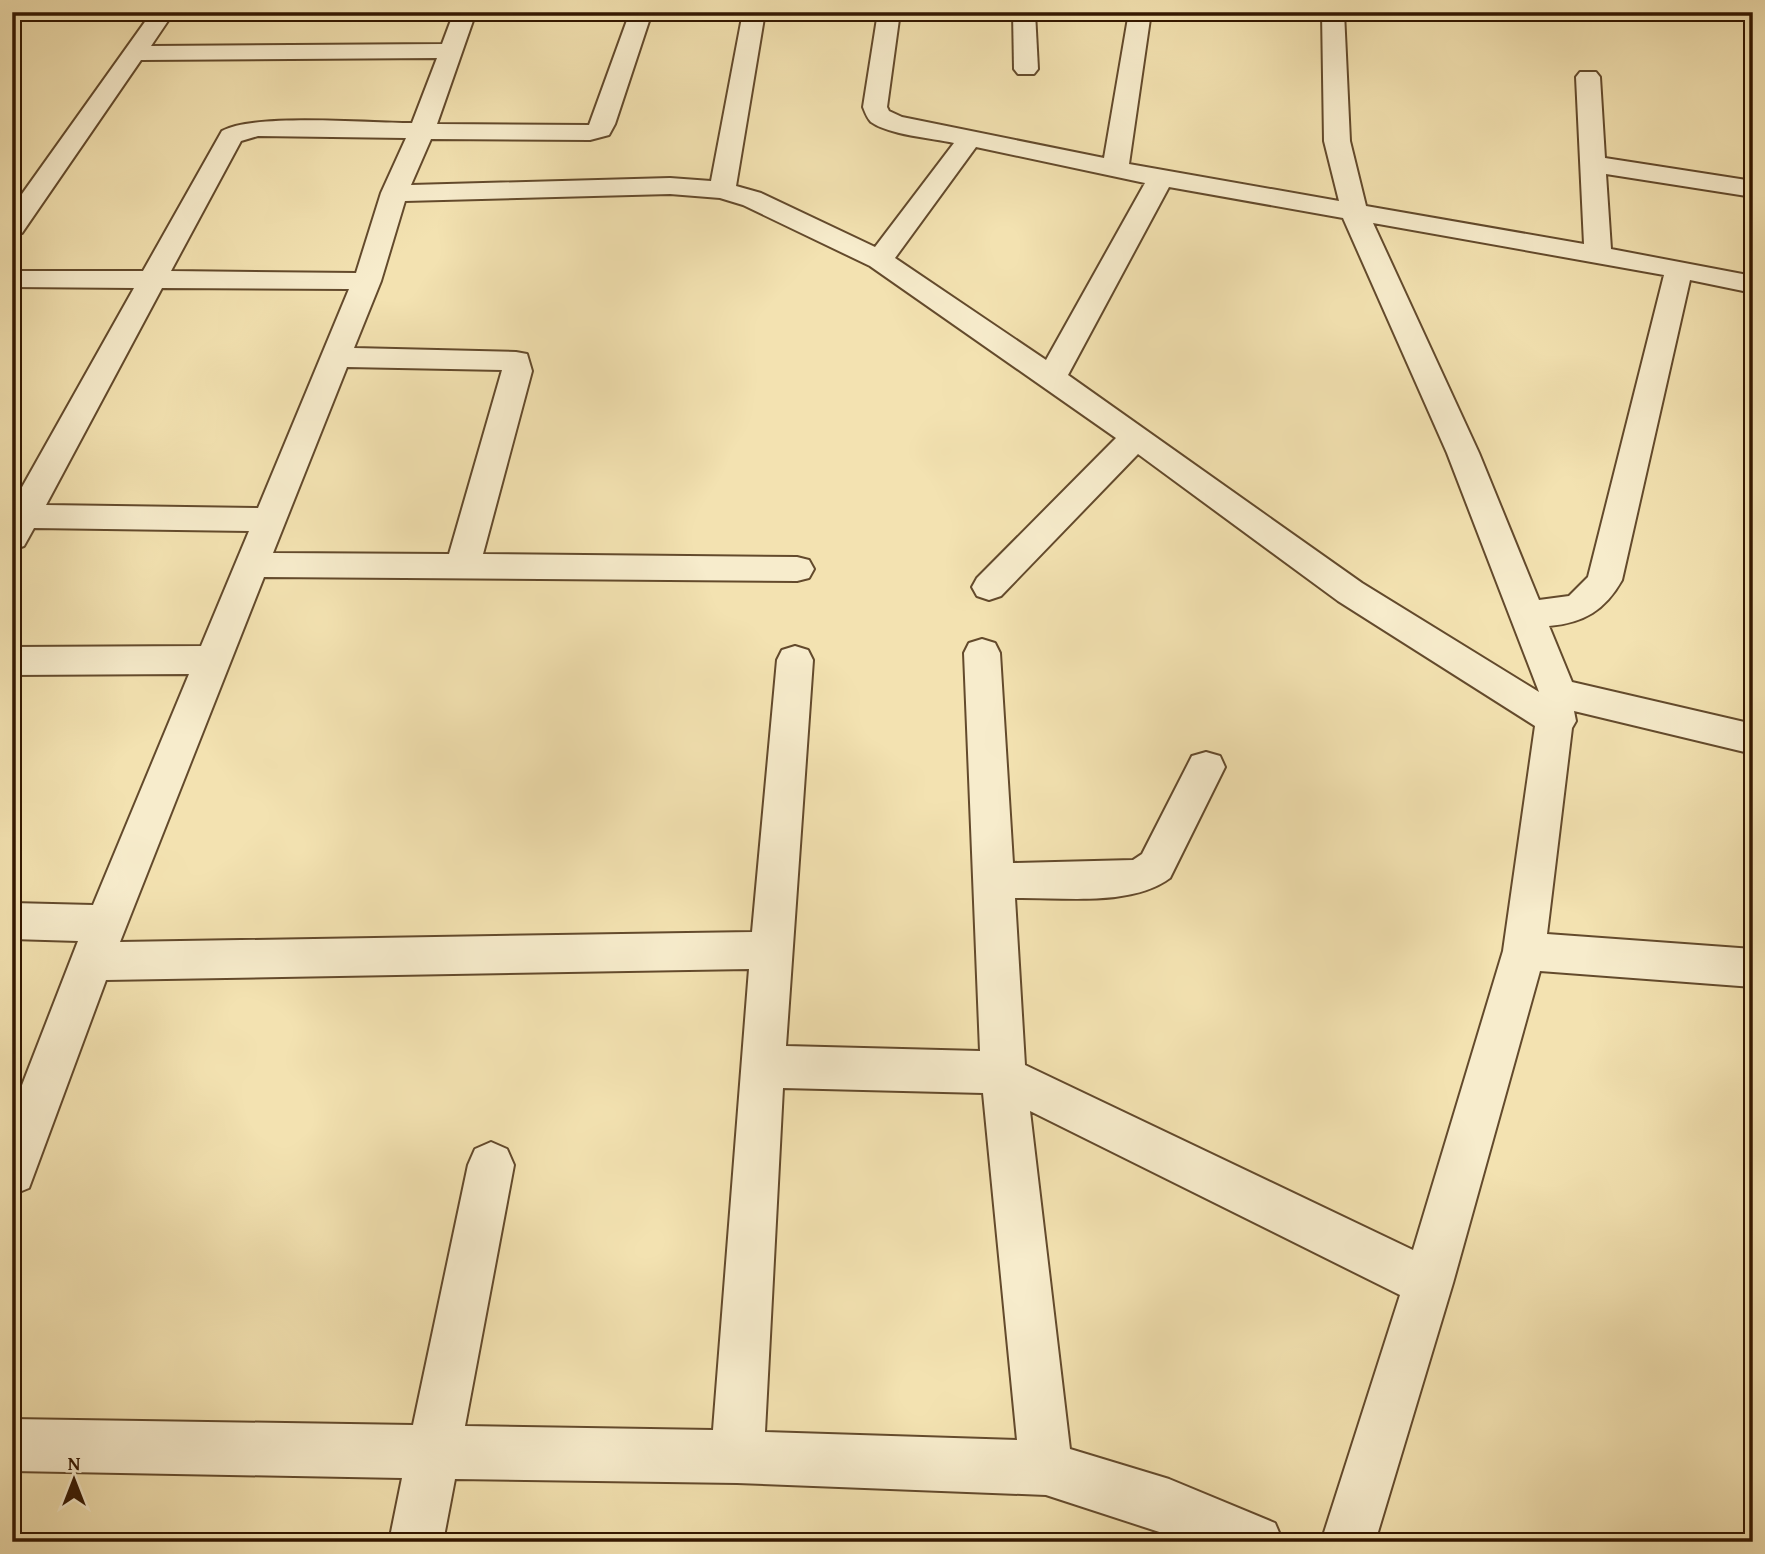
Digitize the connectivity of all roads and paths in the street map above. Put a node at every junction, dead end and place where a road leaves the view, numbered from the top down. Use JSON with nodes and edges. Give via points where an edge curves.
{"nodes":[{"id":1,"x":163,"y":12,"type":"edge"},
{"id":2,"x":465,"y":12,"type":"edge"},
{"id":3,"x":641,"y":12,"type":"edge"},
{"id":4,"x":754,"y":12,"type":"edge"},
{"id":5,"x":889,"y":12,"type":"edge"},
{"id":6,"x":1024,"y":12,"type":"edge"},
{"id":7,"x":1140,"y":12,"type":"edge"},
{"id":8,"x":1333,"y":12,"type":"edge"},
{"id":9,"x":449,"y":51,"type":"junction"},
{"id":10,"x":134,"y":53,"type":"junction"},
{"id":11,"x":1026,"y":69,"type":"dead end"},
{"id":12,"x":1588,"y":77,"type":"dead end"},
{"id":13,"x":422,"y":130,"type":"junction"},
{"id":14,"x":971,"y":137,"type":"junction"},
{"id":15,"x":1593,"y":164,"type":"junction"},
{"id":16,"x":1115,"y":168,"type":"junction"},
{"id":17,"x":1161,"y":178,"type":"junction"},
{"id":18,"x":1753,"y":189,"type":"edge"},
{"id":19,"x":722,"y":190,"type":"junction"},
{"id":20,"x":394,"y":193,"type":"junction"},
{"id":21,"x":1354,"y":214,"type":"junction"},
{"id":22,"x":12,"y":227,"type":"edge"},
{"id":23,"x":1598,"y":255,"type":"junction"},
{"id":24,"x":880,"y":260,"type":"junction"},
{"id":25,"x":1679,"y":269,"type":"junction"},
{"id":26,"x":12,"y":279,"type":"edge"},
{"id":27,"x":153,"y":280,"type":"junction"},
{"id":28,"x":367,"y":281,"type":"junction"},
{"id":29,"x":1753,"y":285,"type":"edge"},
{"id":30,"x":335,"y":357,"type":"junction"},
{"id":31,"x":1051,"y":378,"type":"junction"},
{"id":32,"x":1136,"y":437,"type":"junction"},
{"id":33,"x":270,"y":520,"type":"junction"},
{"id":34,"x":16,"y":523,"type":"edge"},
{"id":35,"x":251,"y":565,"type":"junction"},
{"id":36,"x":462,"y":568,"type":"junction"},
{"id":37,"x":797,"y":569,"type":"dead end"},
{"id":38,"x":989,"y":587,"type":"dead end"},
{"id":39,"x":1527,"y":613,"type":"junction"},
{"id":40,"x":982,"y":653,"type":"dead end"},
{"id":41,"x":213,"y":660,"type":"junction"},
{"id":42,"x":794,"y":660,"type":"dead end"},
{"id":43,"x":12,"y":661,"type":"edge"},
{"id":44,"x":1558,"y":707,"type":"junction"},
{"id":45,"x":1753,"y":739,"type":"edge"},
{"id":46,"x":1206,"y":767,"type":"dead end"},
{"id":47,"x":995,"y":881,"type":"junction"},
{"id":48,"x":12,"y":921,"type":"edge"},
{"id":49,"x":99,"y":942,"type":"junction"},
{"id":50,"x":771,"y":950,"type":"junction"},
{"id":51,"x":1524,"y":951,"type":"junction"},
{"id":52,"x":1753,"y":968,"type":"edge"},
{"id":53,"x":762,"y":1067,"type":"junction"},
{"id":54,"x":1004,"y":1080,"type":"junction"},
{"id":55,"x":491,"y":1165,"type":"dead end"},
{"id":56,"x":12,"y":1172,"type":"edge"},
{"id":57,"x":1428,"y":1283,"type":"junction"},
{"id":58,"x":12,"y":1446,"type":"edge"},
{"id":59,"x":433,"y":1452,"type":"junction"},
{"id":60,"x":737,"y":1457,"type":"junction"},
{"id":61,"x":1046,"y":1468,"type":"junction"},
{"id":62,"x":416,"y":1542,"type":"edge"},
{"id":63,"x":1256,"y":1542,"type":"edge"},
{"id":64,"x":1348,"y":1542,"type":"edge"}],
"edges":[{"from":1,"to":10,"type":"street"},
{"from":2,"to":9,"type":"street"},
{"from":3,"to":13,"type":"street","via":[[600,130]]},
{"from":4,"to":19,"type":"street"},
{"from":5,"to":14,"type":"street","via":[[875,107],[879,116]]},
{"from":6,"to":11,"type":"street"},
{"from":7,"to":16,"type":"street"},
{"from":8,"to":21,"type":"street","via":[[1337,141]]},
{"from":9,"to":10,"type":"street"},
{"from":9,"to":13,"type":"street"},
{"from":10,"to":22,"type":"street","via":[[35,174]]},
{"from":12,"to":15,"type":"street"},
{"from":13,"to":20,"type":"street"},
{"from":13,"to":27,"type":"street","via":[[258,130],[231,136]]},
{"from":14,"to":16,"type":"street"},
{"from":14,"to":24,"type":"street"},
{"from":15,"to":18,"type":"street"},
{"from":15,"to":23,"type":"street"},
{"from":16,"to":17,"type":"street"},
{"from":17,"to":21,"type":"street"},
{"from":17,"to":31,"type":"street"},
{"from":19,"to":20,"type":"street","via":[[670,186]]},
{"from":19,"to":24,"type":"street","via":[[752,199]]},
{"from":20,"to":28,"type":"street"},
{"from":21,"to":23,"type":"street"},
{"from":21,"to":39,"type":"street","via":[[1463,453]]},
{"from":23,"to":25,"type":"street"},
{"from":24,"to":31,"type":"street"},
{"from":25,"to":29,"type":"street"},
{"from":25,"to":39,"type":"street","via":[[1605,580],[1594,598],[1576,610]]},
{"from":26,"to":27,"type":"street"},
{"from":27,"to":28,"type":"street"},
{"from":27,"to":34,"type":"street"},
{"from":28,"to":30,"type":"street"},
{"from":30,"to":33,"type":"street"},
{"from":30,"to":36,"type":"street","via":[[516,361]]},
{"from":31,"to":32,"type":"street"},
{"from":32,"to":38,"type":"street"},
{"from":32,"to":44,"type":"street","via":[[1350,592]]},
{"from":33,"to":34,"type":"street"},
{"from":33,"to":35,"type":"street"},
{"from":35,"to":36,"type":"street"},
{"from":35,"to":41,"type":"street"},
{"from":36,"to":37,"type":"street"},
{"from":39,"to":44,"type":"street"},
{"from":40,"to":47,"type":"street"},
{"from":41,"to":43,"type":"street"},
{"from":41,"to":49,"type":"street"},
{"from":42,"to":50,"type":"street"},
{"from":44,"to":45,"type":"street"},
{"from":44,"to":51,"type":"street"},
{"from":46,"to":47,"type":"street","via":[[1156,866],[1142,876]]},
{"from":47,"to":54,"type":"street"},
{"from":48,"to":49,"type":"street"},
{"from":49,"to":50,"type":"street"},
{"from":49,"to":56,"type":"street"},
{"from":50,"to":53,"type":"street"},
{"from":51,"to":52,"type":"street"},
{"from":51,"to":57,"type":"street"},
{"from":53,"to":54,"type":"street","via":[[927,1069],[982,1072]]},
{"from":53,"to":60,"type":"street"},
{"from":54,"to":57,"type":"street","via":[[1021,1084]]},
{"from":54,"to":61,"type":"street"},
{"from":55,"to":59,"type":"street"},
{"from":57,"to":64,"type":"street"},
{"from":58,"to":59,"type":"street"},
{"from":59,"to":60,"type":"street"},
{"from":59,"to":62,"type":"street"},
{"from":60,"to":61,"type":"street"},
{"from":61,"to":63,"type":"street","via":[[1169,1506]]}]}
